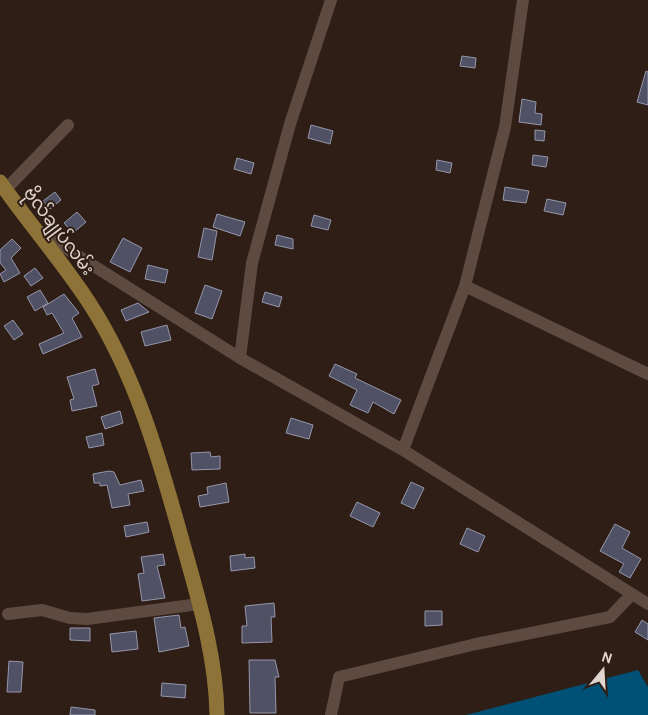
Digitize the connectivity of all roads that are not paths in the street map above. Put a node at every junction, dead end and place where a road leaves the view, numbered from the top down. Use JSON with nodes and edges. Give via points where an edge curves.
{"nodes":[{"id":1,"x":331,"y":0,"type":"edge"},
{"id":2,"x":523,"y":0,"type":"edge"},
{"id":3,"x":68,"y":125,"type":"dead end"},
{"id":4,"x":3,"y":186,"type":"edge"},
{"id":5,"x":32,"y":227,"type":"junction"},
{"id":6,"x":465,"y":286,"type":"junction"},
{"id":7,"x":240,"y":358,"type":"junction"},
{"id":8,"x":648,"y":374,"type":"edge"},
{"id":9,"x":404,"y":450,"type":"junction"},
{"id":10,"x":632,"y":594,"type":"junction"},
{"id":11,"x":199,"y":604,"type":"junction"},
{"id":12,"x":648,"y":604,"type":"edge"},
{"id":13,"x":8,"y":614,"type":"dead end"},
{"id":14,"x":217,"y":715,"type":"edge"},
{"id":15,"x":331,"y":715,"type":"edge"}],
"edges":[{"from":1,"to":7,"type":"street","via":[[290,124],[252,263]]},
{"from":2,"to":6,"type":"street","via":[[505,127]]},
{"from":3,"to":4,"type":"street"},
{"from":4,"to":5,"type":"main road","name":"ဗိုလ်ချုပ်လမ်း"},
{"from":5,"to":7,"type":"street"},
{"from":5,"to":11,"type":"main road","name":"ဗိုလ်ချုပ်လမ်း","via":[[88,301],[128,372],[156,451]]},
{"from":6,"to":8,"type":"street"},
{"from":6,"to":9,"type":"street"},
{"from":7,"to":9,"type":"street"},
{"from":9,"to":10,"type":"street"},
{"from":10,"to":12,"type":"street"},
{"from":10,"to":15,"type":"street","via":[[610,617],[476,644],[339,677]]},
{"from":11,"to":13,"type":"street","via":[[87,619],[42,610]]},
{"from":11,"to":14,"type":"main road","name":"ဗိုလ်ချုပ်လမ်း","via":[[211,651]]}]}
